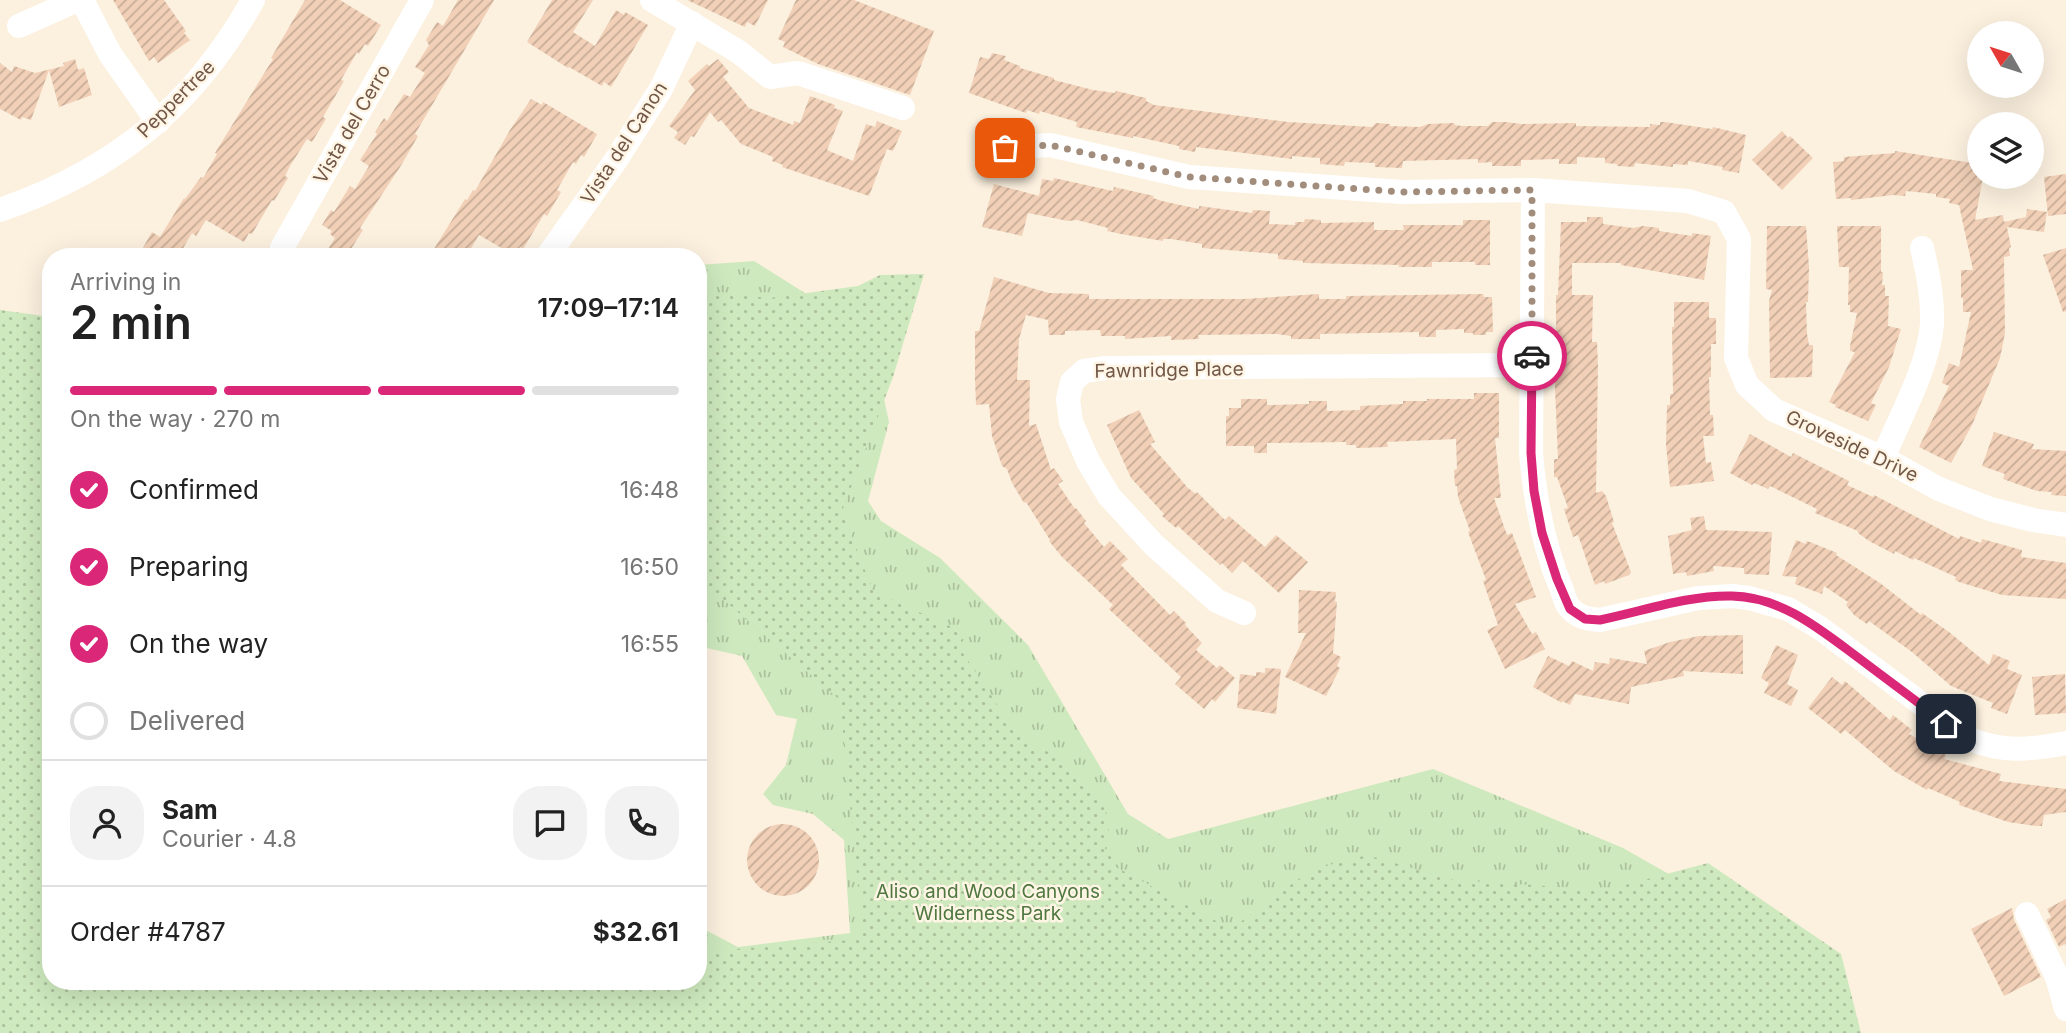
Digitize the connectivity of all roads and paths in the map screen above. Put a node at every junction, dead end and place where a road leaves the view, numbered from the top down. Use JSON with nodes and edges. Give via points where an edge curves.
{"nodes":[{"id":1,"x":80,"y":0,"type":"edge"},
{"id":2,"x":253,"y":0,"type":"edge"},
{"id":3,"x":422,"y":0,"type":"edge"},
{"id":4,"x":652,"y":0,"type":"edge"},
{"id":5,"x":692,"y":23,"type":"junction"},
{"id":6,"x":19,"y":26,"type":"dead end"},
{"id":7,"x":903,"y":108,"type":"dead end"},
{"id":8,"x":158,"y":122,"type":"junction"},
{"id":9,"x":1005,"y":148,"type":"dead end"},
{"id":10,"x":1532,"y":190,"type":"junction"},
{"id":11,"x":0,"y":209,"type":"edge"},
{"id":12,"x":282,"y":248,"type":"dead end"},
{"id":13,"x":553,"y":248,"type":"edge"},
{"id":14,"x":1922,"y":248,"type":"dead end"},
{"id":15,"x":1532,"y":365,"type":"junction"},
{"id":16,"x":1883,"y":458,"type":"junction"},
{"id":17,"x":2066,"y":525,"type":"edge"},
{"id":18,"x":1244,"y":613,"type":"dead end"},
{"id":19,"x":2066,"y":743,"type":"edge"},
{"id":20,"x":2027,"y":914,"type":"dead end"},
{"id":21,"x":2062,"y":977,"type":"edge"},
{"id":22,"x":2066,"y":1009,"type":"edge"}],
"edges":[{"from":1,"to":6,"type":"street"},
{"from":1,"to":8,"type":"street","via":[[110,54]]},
{"from":2,"to":8,"type":"street","name":"Peppertree","via":[[231,40]]},
{"from":3,"to":12,"type":"street","name":"Vista del Cerro"},
{"from":4,"to":5,"type":"street"},
{"from":5,"to":7,"type":"street","via":[[770,77],[798,74]]},
{"from":5,"to":13,"type":"street","name":"Vista del Canon","via":[[661,89]]},
{"from":8,"to":11,"type":"street","name":"Peppertree","via":[[78,178]]},
{"from":9,"to":10,"type":"street","name":"Groveside Drive","via":[[1050,145],[1202,178],[1402,192]]},
{"from":10,"to":15,"type":"street"},
{"from":10,"to":16,"type":"street","name":"Groveside Drive","via":[[1688,201],[1724,212],[1739,239],[1736,358],[1747,385],[1774,410]]},
{"from":14,"to":16,"type":"street","via":[[1931,290],[1927,355]]},
{"from":15,"to":18,"type":"street","name":"Fawnridge Place","via":[[1084,371],[1072,382],[1068,399],[1071,422],[1109,496],[1154,545],[1217,601]]},
{"from":15,"to":19,"type":"street","via":[[1534,491],[1542,533],[1570,609],[1585,619],[1600,620],[1698,598],[1749,598],[1788,609],[1820,628],[1966,738],[1989,747],[2030,750]]},
{"from":16,"to":17,"type":"street","name":"Groveside Drive","via":[[1939,489],[1990,509]]},
{"from":20,"to":21,"type":"street"},
{"from":21,"to":22,"type":"street"}]}
